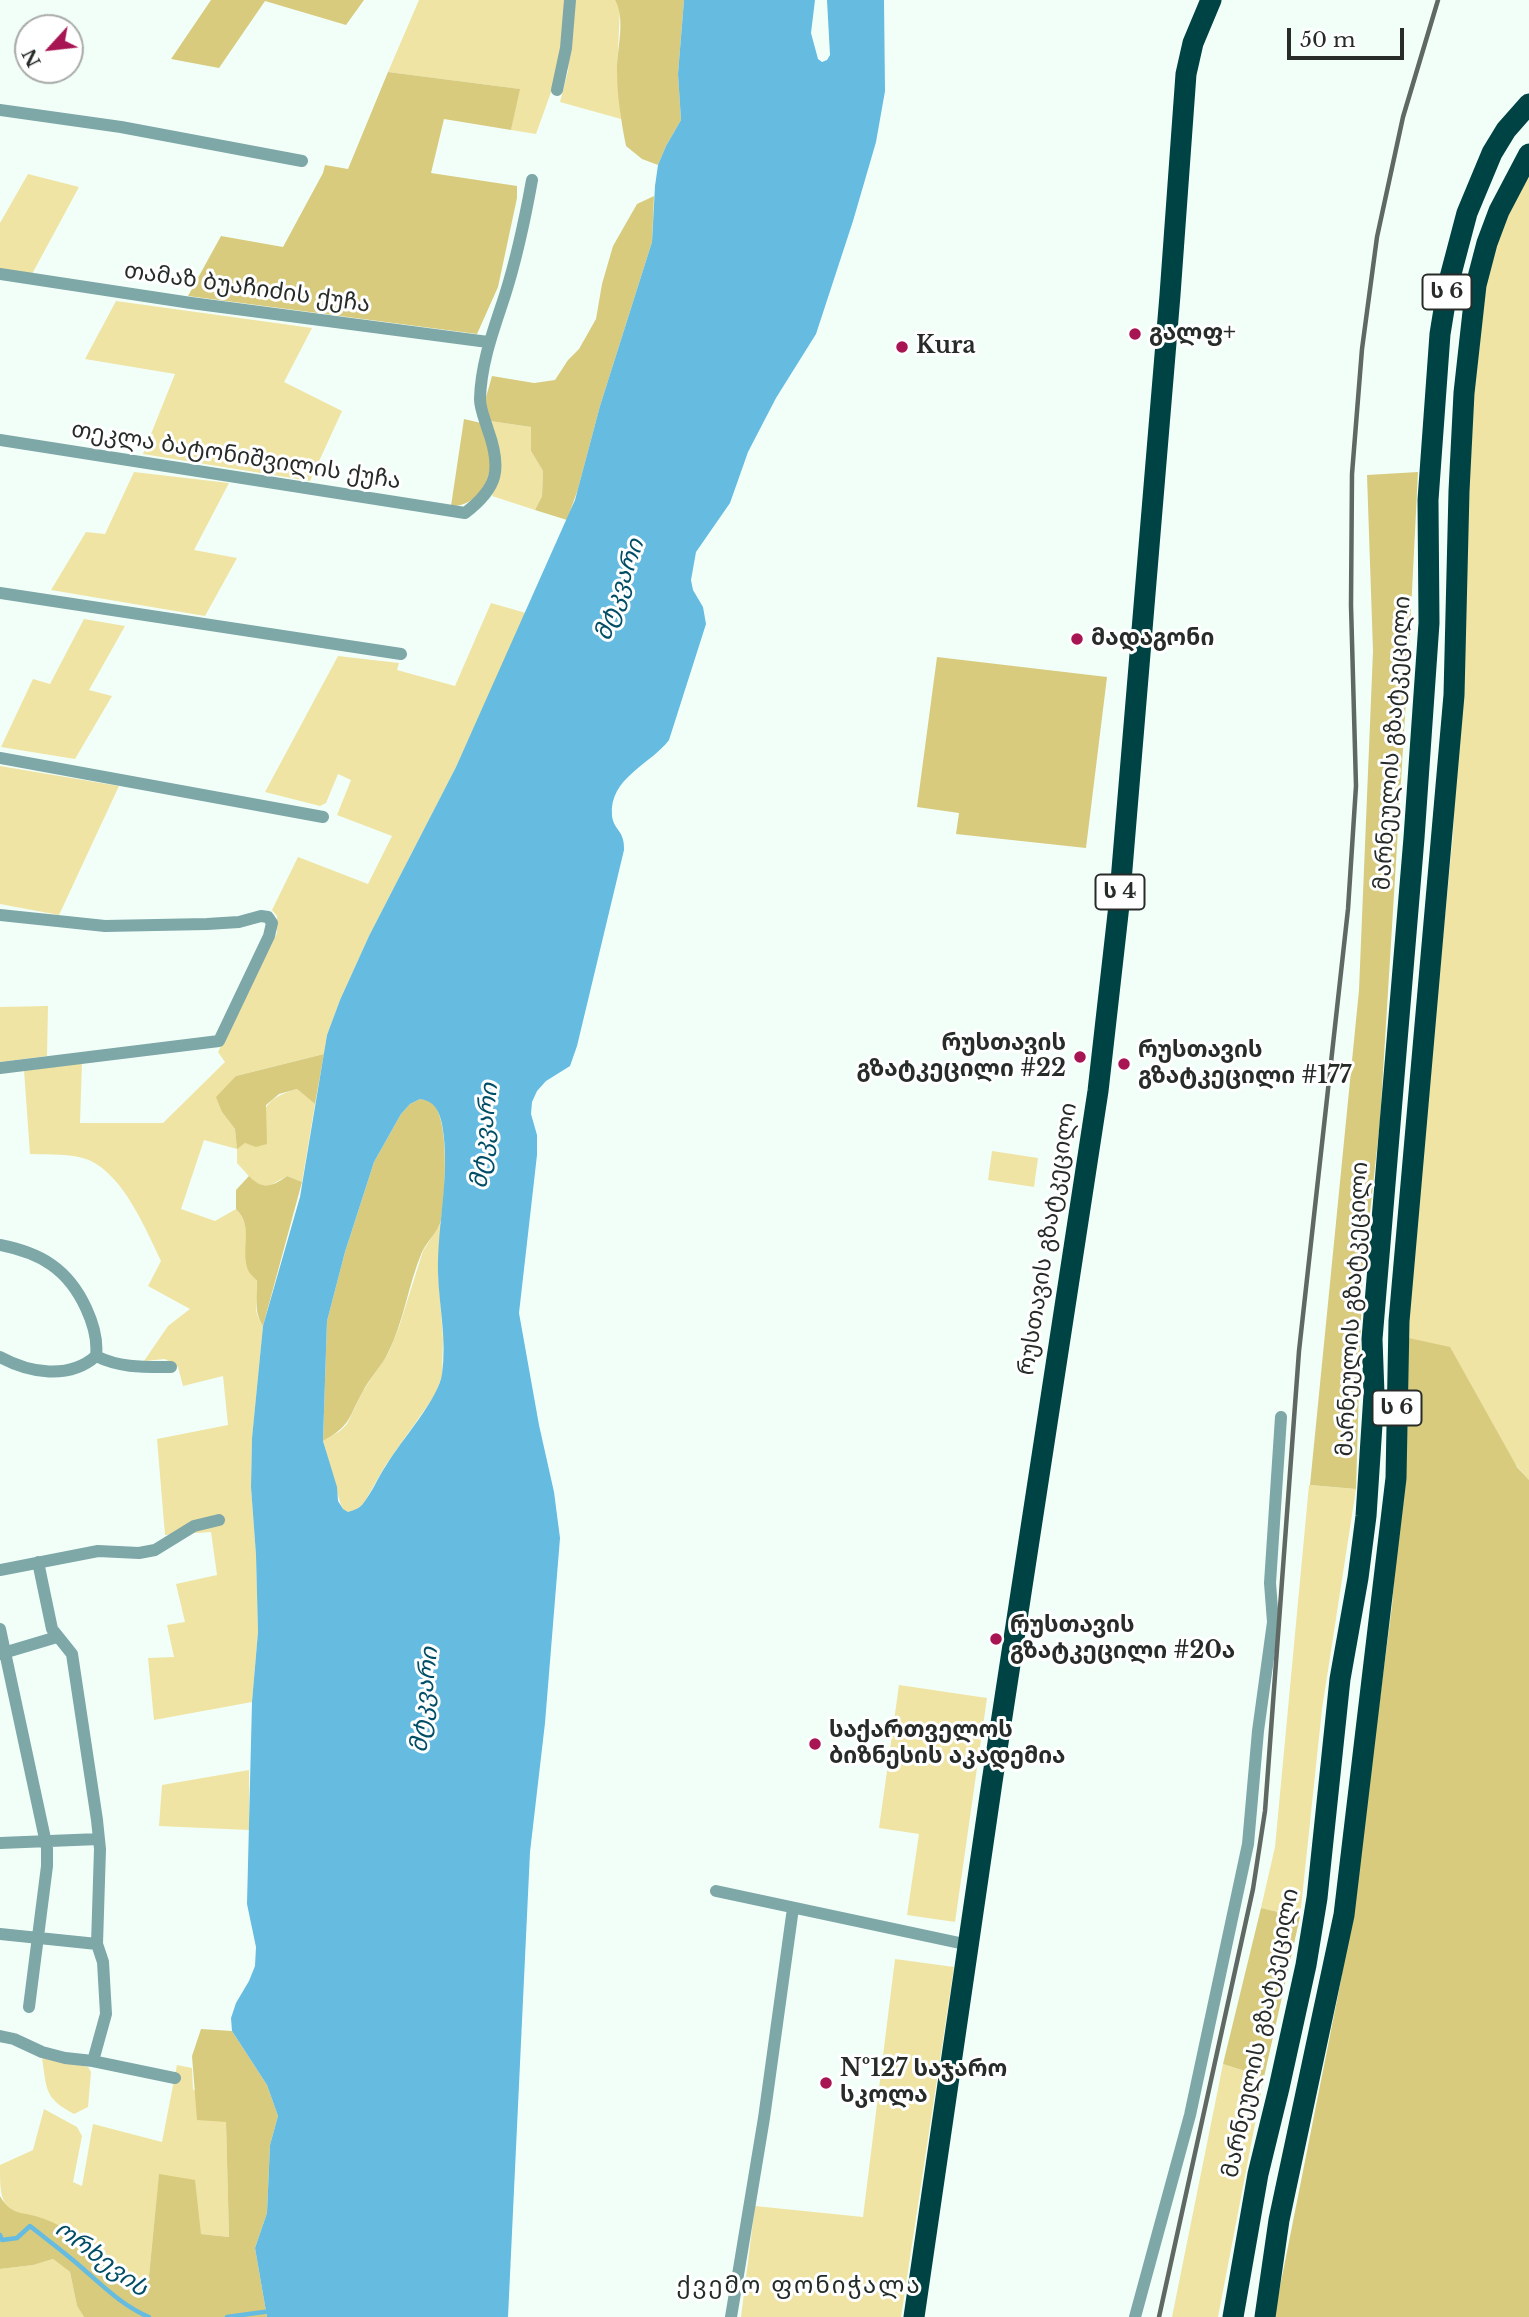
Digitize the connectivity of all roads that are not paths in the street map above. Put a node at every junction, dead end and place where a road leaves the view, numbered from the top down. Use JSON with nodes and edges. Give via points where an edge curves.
{"nodes":[{"id":1,"x":569,"y":0,"type":"edge"},
{"id":2,"x":1211,"y":0,"type":"edge"},
{"id":3,"x":557,"y":90,"type":"dead end"},
{"id":4,"x":1529,"y":104,"type":"edge"},
{"id":5,"x":0,"y":110,"type":"edge"},
{"id":6,"x":1529,"y":154,"type":"edge"},
{"id":7,"x":302,"y":162,"type":"dead end"},
{"id":8,"x":532,"y":180,"type":"dead end"},
{"id":9,"x":0,"y":274,"type":"edge"},
{"id":10,"x":488,"y":342,"type":"junction"},
{"id":11,"x":0,"y":440,"type":"edge"},
{"id":12,"x":0,"y":593,"type":"edge"},
{"id":13,"x":401,"y":654,"type":"dead end"},
{"id":14,"x":1426,"y":657,"type":"junction"},
{"id":15,"x":1456,"y":658,"type":"junction"},
{"id":16,"x":1454,"y":695,"type":"junction"},
{"id":17,"x":1423,"y":696,"type":"junction"},
{"id":18,"x":0,"y":758,"type":"edge"},
{"id":19,"x":323,"y":817,"type":"dead end"},
{"id":20,"x":0,"y":915,"type":"edge"},
{"id":21,"x":0,"y":1068,"type":"edge"},
{"id":22,"x":0,"y":1245,"type":"edge"},
{"id":23,"x":96,"y":1356,"type":"junction"},
{"id":24,"x":0,"y":1357,"type":"edge"},
{"id":25,"x":170,"y":1367,"type":"dead end"},
{"id":26,"x":1281,"y":1417,"type":"dead end"},
{"id":27,"x":219,"y":1520,"type":"dead end"},
{"id":28,"x":38,"y":1562,"type":"junction"},
{"id":29,"x":0,"y":1570,"type":"edge"},
{"id":30,"x":0,"y":1629,"type":"edge"},
{"id":31,"x":57,"y":1637,"type":"junction"},
{"id":32,"x":3,"y":1653,"type":"edge"},
{"id":33,"x":99,"y":1839,"type":"junction"},
{"id":34,"x":45,"y":1842,"type":"junction"},
{"id":35,"x":0,"y":1843,"type":"edge"},
{"id":36,"x":716,"y":1891,"type":"dead end"},
{"id":37,"x":793,"y":1908,"type":"junction"},
{"id":38,"x":0,"y":1934,"type":"edge"},
{"id":39,"x":38,"y":1938,"type":"junction"},
{"id":40,"x":97,"y":1944,"type":"junction"},
{"id":41,"x":969,"y":1945,"type":"junction"},
{"id":42,"x":29,"y":2007,"type":"dead end"},
{"id":43,"x":0,"y":2036,"type":"edge"},
{"id":44,"x":93,"y":2061,"type":"junction"},
{"id":45,"x":175,"y":2078,"type":"dead end"},
{"id":46,"x":732,"y":2317,"type":"edge"},
{"id":47,"x":914,"y":2317,"type":"edge"},
{"id":48,"x":1135,"y":2317,"type":"edge"},
{"id":49,"x":1233,"y":2317,"type":"edge"},
{"id":50,"x":1265,"y":2317,"type":"edge"}],
"edges":[{"from":1,"to":3,"type":"street"},
{"from":2,"to":41,"type":"highway","name":"რუსთავის გზატკეცილი","number":"ს 4","via":[[1186,74],[1119,905],[1098,1091]]},
{"from":4,"to":14,"type":"highway","name":"მარნეულის გზატკეცილი","number":"ს 6","via":[[1492,153],[1466,213],[1448,285],[1440,334],[1429,500]]},
{"from":5,"to":7,"type":"street","via":[[121,127]]},
{"from":6,"to":15,"type":"highway","name":"მარნეულის გზატკეცილი","number":"ს 6","via":[[1499,211],[1476,285],[1464,393]]},
{"from":8,"to":10,"type":"street","via":[[523,230]]},
{"from":9,"to":10,"type":"street","name":"თამაზ ბუაჩიძის ქუჩა"},
{"from":10,"to":11,"type":"street","name":"თეკლა ბატონიშვილის ქუჩა","via":[[480,401],[497,466],[486,495],[465,513]]},
{"from":12,"to":13,"type":"street"},
{"from":14,"to":15,"type":"highway"},
{"from":14,"to":17,"type":"highway","name":"მარნეულის გზატკეცილი","number":"ს 6"},
{"from":15,"to":16,"type":"highway","name":"მარნეულის გზატკეცილი","number":"ს 6"},
{"from":16,"to":17,"type":"highway"},
{"from":16,"to":50,"type":"highway","name":"მარნეულის გზატკეცილი","number":"ს 6","via":[[1399,1321],[1392,1519],[1344,1915],[1279,2220]]},
{"from":17,"to":49,"type":"highway","name":"მარნეულის გზატკეცილი","number":"ს 6","via":[[1372,1339],[1374,1405],[1366,1516],[1340,1679],[1306,1965],[1258,2174]]},
{"from":18,"to":19,"type":"street"},
{"from":20,"to":21,"type":"street","via":[[105,926],[239,922],[261,916],[272,923],[219,1041]]},
{"from":22,"to":23,"type":"street","via":[[40,1257],[77,1289],[97,1342]]},
{"from":23,"to":24,"type":"street","via":[[72,1370],[46,1372],[18,1367]]},
{"from":23,"to":25,"type":"street","via":[[131,1367]]},
{"from":26,"to":48,"type":"street","via":[[1270,1583],[1273,1622],[1248,1844],[1190,2115]]},
{"from":27,"to":28,"type":"street","via":[[194,1525],[155,1550],[98,1551]]},
{"from":28,"to":29,"type":"street"},
{"from":28,"to":31,"type":"street"},
{"from":30,"to":32,"type":"street"},
{"from":31,"to":32,"type":"street"},
{"from":31,"to":33,"type":"street","via":[[72,1654]]},
{"from":32,"to":34,"type":"street"},
{"from":33,"to":34,"type":"street"},
{"from":33,"to":40,"type":"street"},
{"from":34,"to":35,"type":"street"},
{"from":34,"to":39,"type":"street","via":[[47,1866]]},
{"from":36,"to":37,"type":"street"},
{"from":37,"to":41,"type":"street"},
{"from":37,"to":46,"type":"street"},
{"from":38,"to":39,"type":"street"},
{"from":39,"to":40,"type":"street"},
{"from":39,"to":42,"type":"street"},
{"from":40,"to":44,"type":"street","via":[[103,1962],[106,2014]]},
{"from":41,"to":47,"type":"highway","name":"რუსთავის გზატკეცილი","number":"ს 4"},
{"from":43,"to":44,"type":"street","via":[[42,2052]]},
{"from":44,"to":45,"type":"street"}]}
